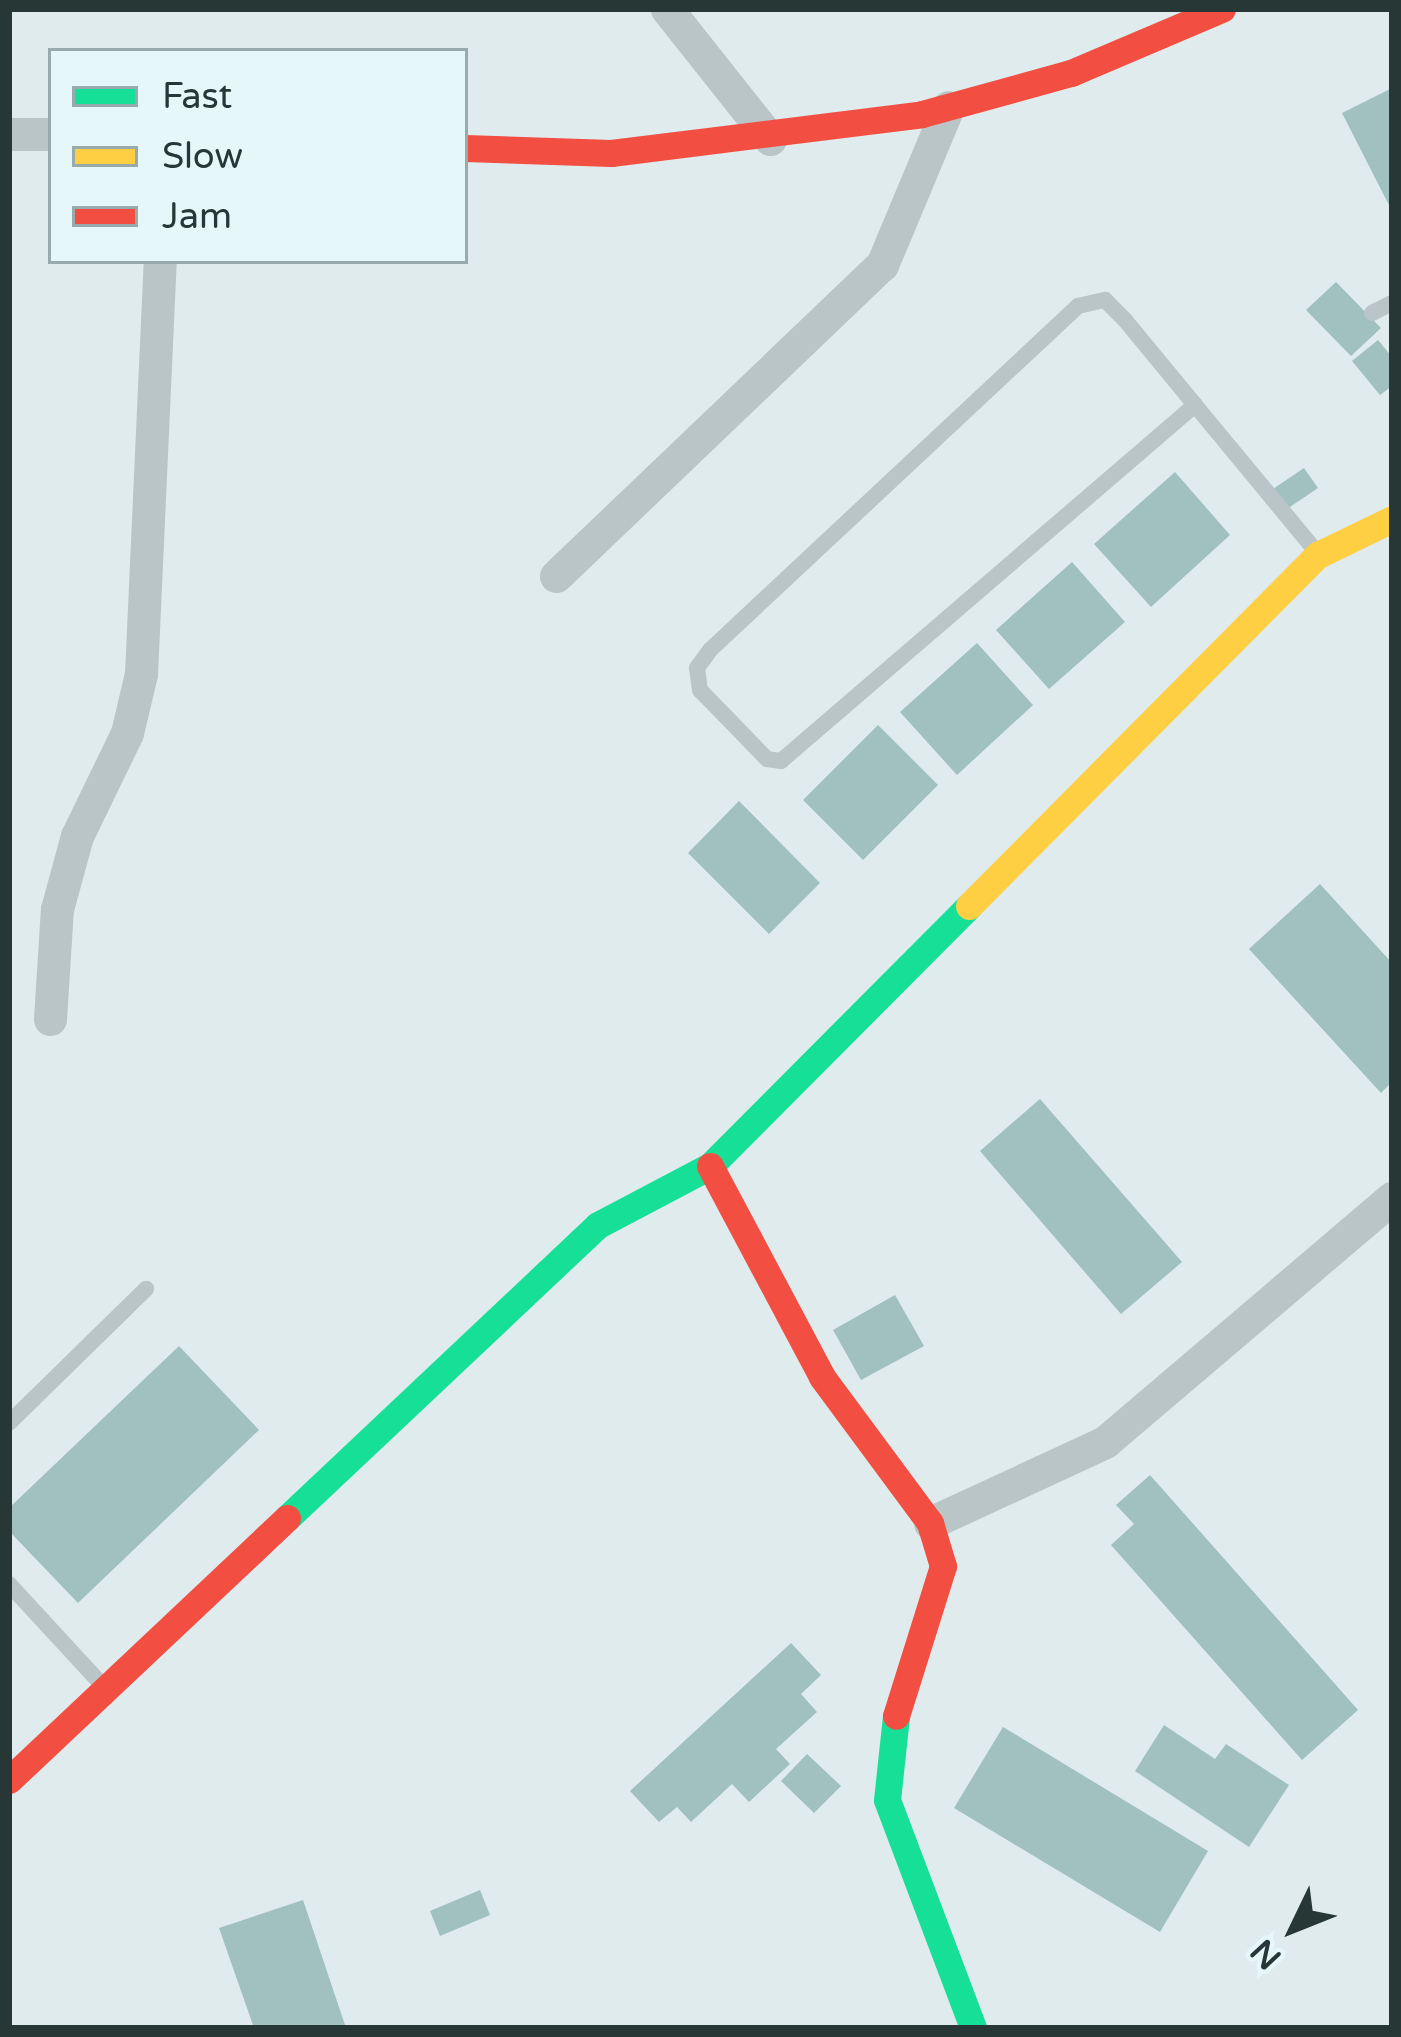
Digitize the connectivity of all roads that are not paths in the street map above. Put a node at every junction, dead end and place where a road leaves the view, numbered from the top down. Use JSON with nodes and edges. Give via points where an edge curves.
{"nodes":[{"id":1,"x":667,"y":9,"type":"edge"},
{"id":2,"x":1222,"y":9,"type":"edge"},
{"id":3,"x":948,"y":107,"type":"junction"},
{"id":4,"x":9,"y":134,"type":"edge"},
{"id":5,"x":48,"y":134,"type":"edge"},
{"id":6,"x":770,"y":139,"type":"junction"},
{"id":7,"x":468,"y":148,"type":"edge"},
{"id":8,"x":160,"y":264,"type":"edge"},
{"id":9,"x":1392,"y":304,"type":"edge"},
{"id":10,"x":1372,"y":313,"type":"dead end"},
{"id":11,"x":1195,"y":405,"type":"junction"},
{"id":12,"x":1392,"y":519,"type":"edge"},
{"id":13,"x":1318,"y":555,"type":"junction"},
{"id":14,"x":556,"y":576,"type":"dead end"},
{"id":15,"x":50,"y":1018,"type":"dead end"},
{"id":16,"x":710,"y":1166,"type":"junction"},
{"id":17,"x":1392,"y":1198,"type":"edge"},
{"id":18,"x":146,"y":1289,"type":"dead end"},
{"id":19,"x":9,"y":1423,"type":"edge"},
{"id":20,"x":931,"y":1523,"type":"junction"},
{"id":21,"x":9,"y":1584,"type":"edge"},
{"id":22,"x":105,"y":1688,"type":"junction"},
{"id":23,"x":9,"y":1780,"type":"edge"},
{"id":24,"x":973,"y":2028,"type":"edge"}],
"edges":[{"from":1,"to":6,"type":"street"},
{"from":2,"to":3,"type":"street","via":[[1071,73]]},
{"from":3,"to":6,"type":"street"},
{"from":3,"to":14,"type":"street","via":[[882,265]]},
{"from":4,"to":5,"type":"street"},
{"from":6,"to":7,"type":"street","via":[[611,153]]},
{"from":8,"to":15,"type":"street","via":[[141,674],[127,734],[77,836],[56,909]]},
{"from":9,"to":10,"type":"lane"},
{"from":11,"to":11,"type":"lane","via":[[781,760],[767,759],[700,689],[697,668],[710,650],[1078,306],[1105,300]]},
{"from":11,"to":13,"type":"lane"},
{"from":12,"to":13,"type":"street"},
{"from":13,"to":16,"type":"street"},
{"from":16,"to":20,"type":"street","via":[[821,1377]]},
{"from":16,"to":22,"type":"street","via":[[598,1225]]},
{"from":17,"to":20,"type":"street","via":[[1105,1442]]},
{"from":18,"to":19,"type":"lane"},
{"from":20,"to":24,"type":"street","via":[[943,1566],[898,1702],[887,1800]]},
{"from":21,"to":22,"type":"lane"},
{"from":22,"to":23,"type":"street"}]}
